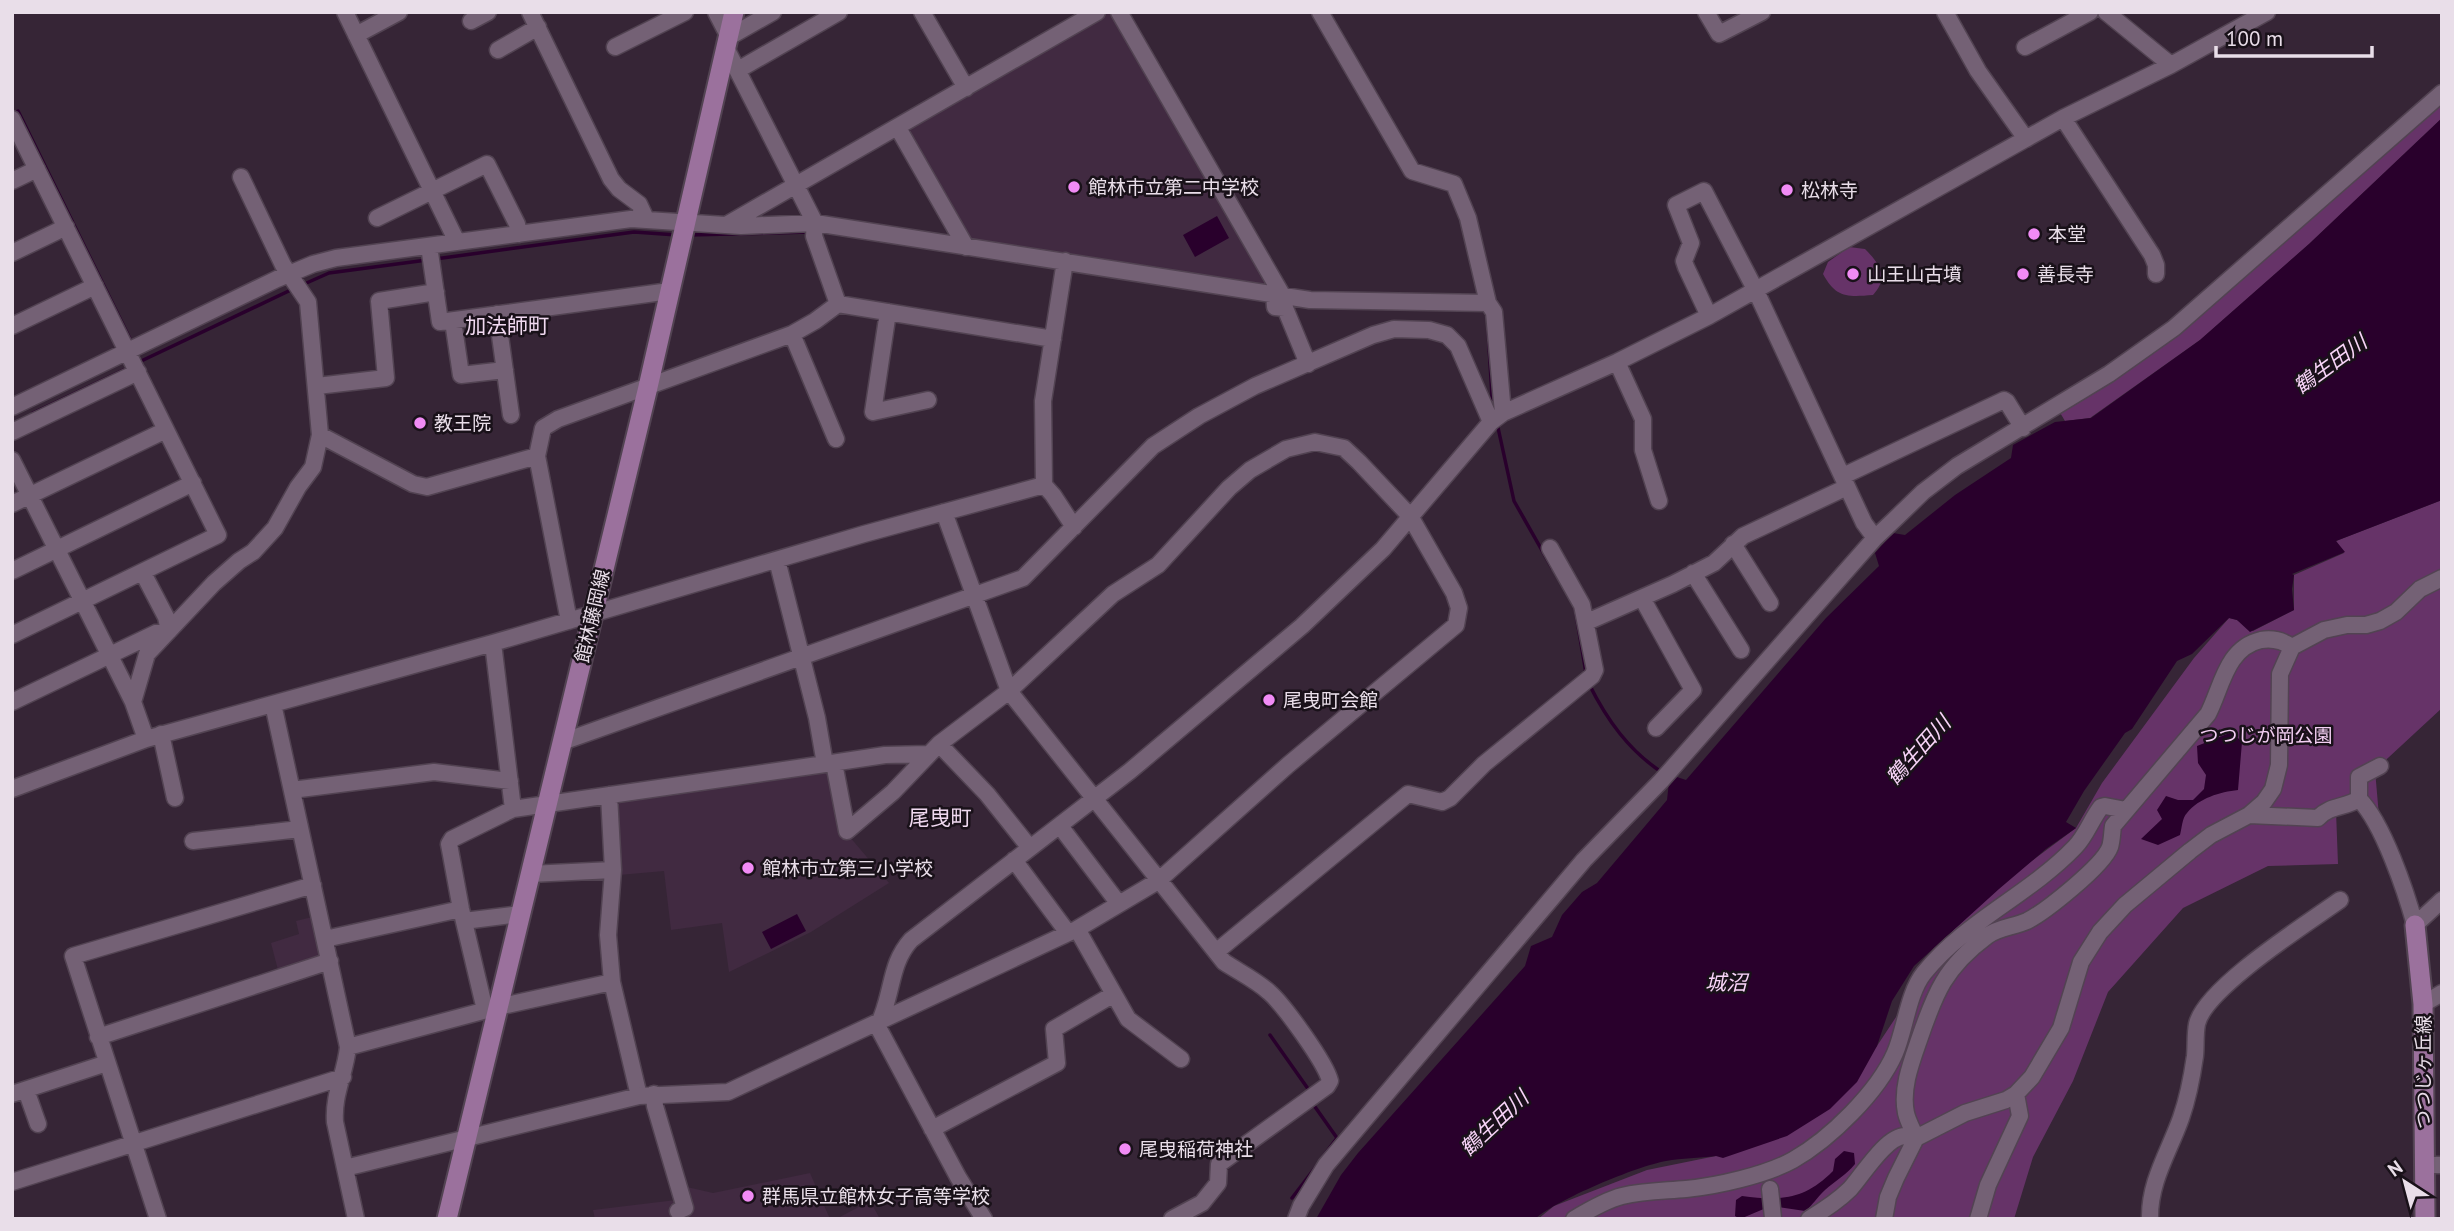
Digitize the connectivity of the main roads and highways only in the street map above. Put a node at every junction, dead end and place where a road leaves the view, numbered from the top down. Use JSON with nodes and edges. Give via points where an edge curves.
{"nodes":[{"id":1,"x":734,"y":12,"type":"edge"},
{"id":2,"x":2415,"y":925,"type":"road end"},
{"id":3,"x":2433,"y":1165,"type":"edge"},
{"id":4,"x":447,"y":1219,"type":"edge"},
{"id":5,"x":2425,"y":1219,"type":"edge"}],
"edges":[{"from":1,"to":4,"type":"main road","name":"館林藤岡線","via":[[547,804],[492,1009]]},
{"from":2,"to":3,"type":"main road","name":"つつじヶ丘線"},
{"from":3,"to":5,"type":"main road","name":"つつじヶ丘線"}]}
